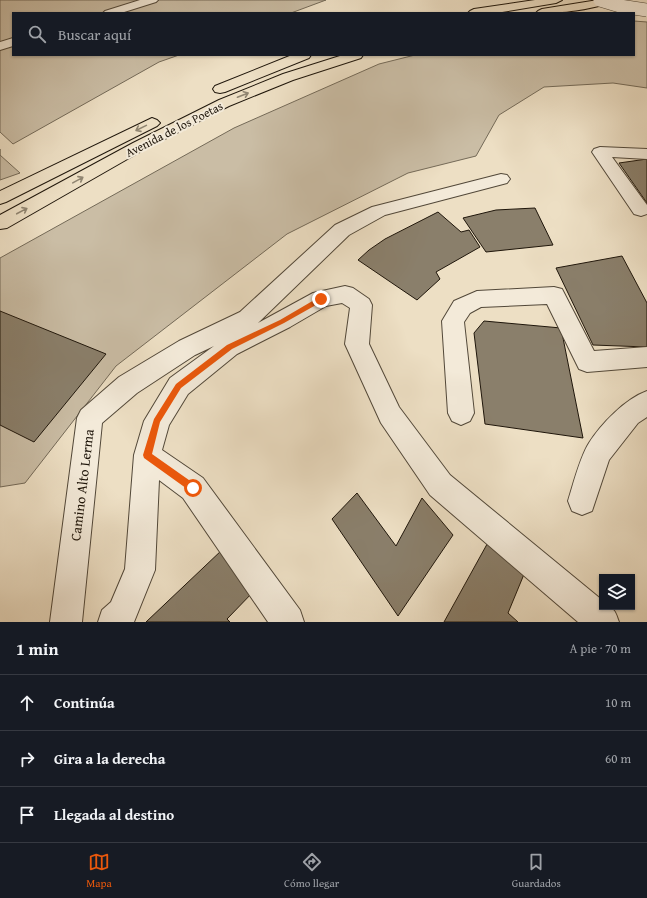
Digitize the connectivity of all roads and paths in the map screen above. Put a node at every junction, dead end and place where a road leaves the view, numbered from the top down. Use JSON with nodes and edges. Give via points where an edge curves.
{"nodes":[{"id":1,"x":152,"y":0,"type":"edge"},
{"id":2,"x":511,"y":0,"type":"edge"},
{"id":3,"x":556,"y":0,"type":"edge"},
{"id":4,"x":600,"y":0,"type":"edge"},
{"id":5,"x":611,"y":0,"type":"edge"},
{"id":6,"x":647,"y":10,"type":"edge"},
{"id":7,"x":112,"y":12,"type":"edge"},
{"id":8,"x":477,"y":12,"type":"edge"},
{"id":9,"x":480,"y":12,"type":"edge"},
{"id":10,"x":549,"y":12,"type":"edge"},
{"id":11,"x":12,"y":42,"type":"edge"},
{"id":12,"x":0,"y":46,"type":"edge"},
{"id":13,"x":301,"y":56,"type":"edge"},
{"id":14,"x":353,"y":56,"type":"edge"},
{"id":15,"x":208,"y":95,"type":"dead end"},
{"id":16,"x":167,"y":115,"type":"dead end"},
{"id":17,"x":647,"y":154,"type":"edge"},
{"id":18,"x":501,"y":179,"type":"dead end"},
{"id":19,"x":0,"y":198,"type":"edge"},
{"id":20,"x":641,"y":210,"type":"dead end"},
{"id":21,"x":0,"y":223,"type":"edge"},
{"id":22,"x":647,"y":357,"type":"edge"},
{"id":23,"x":647,"y":402,"type":"edge"},
{"id":24,"x":461,"y":413,"type":"dead end"},
{"id":25,"x":147,"y":455,"type":"junction"},
{"id":26,"x":582,"y":501,"type":"dead end"},
{"id":27,"x":66,"y":622,"type":"edge"},
{"id":28,"x":114,"y":622,"type":"edge"},
{"id":29,"x":288,"y":622,"type":"edge"},
{"id":30,"x":603,"y":622,"type":"edge"}],
"edges":[{"from":1,"to":7,"type":"street"},
{"from":2,"to":8,"type":"highway"},
{"from":3,"to":9,"type":"highway"},
{"from":4,"to":6,"type":"street","bridge":true},
{"from":5,"to":10,"type":"highway"},
{"from":11,"to":12,"type":"street"},
{"from":13,"to":15,"type":"highway","name":"Avenida de los Poetas"},
{"from":21,"to":14,"type":"highway","name":"Avenida de los Poetas","one_way":true,"via":[[224,102],[288,77]]},
{"from":16,"to":19,"type":"highway","name":"Avenida de los Poetas","one_way":true},
{"from":17,"to":20,"type":"street","via":[[600,152]]},
{"from":18,"to":27,"type":"street","name":"Camino Alto Lerma","via":[[379,211],[342,230],[248,318],[187,348],[128,385],[90,418]]},
{"from":22,"to":24,"type":"street","via":[[587,362],[554,295],[477,299],[462,307],[452,321]]},
{"from":23,"to":26,"type":"street","via":[[629,415],[598,453]]},
{"from":25,"to":28,"type":"street","via":[[140,570],[122,613]]},
{"from":25,"to":29,"type":"street","via":[[193,488]]},
{"from":25,"to":30,"type":"street","via":[[157,421],[179,386],[229,347],[321,299],[345,294],[361,306],[357,344],[390,415],[440,485]]}]}
